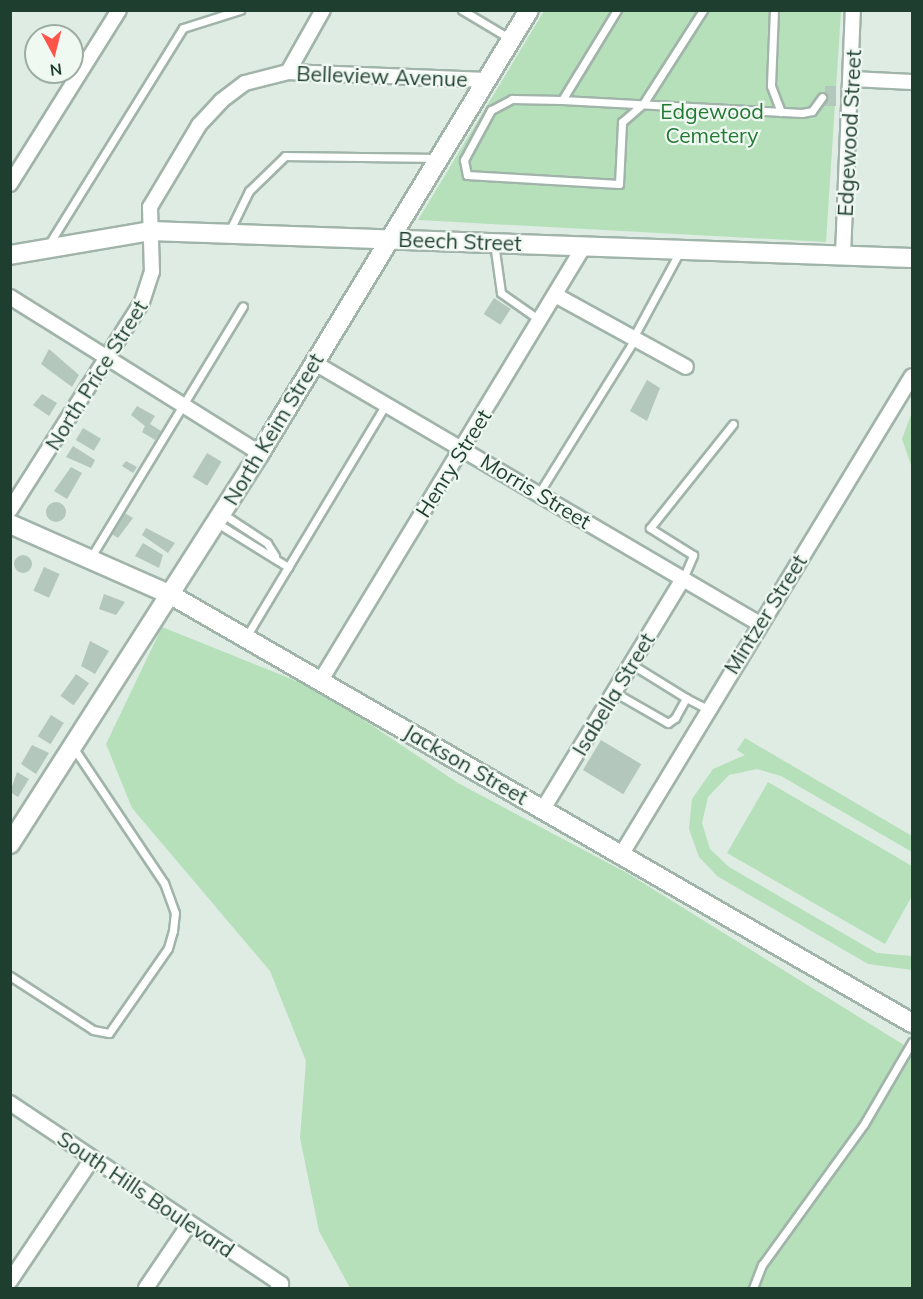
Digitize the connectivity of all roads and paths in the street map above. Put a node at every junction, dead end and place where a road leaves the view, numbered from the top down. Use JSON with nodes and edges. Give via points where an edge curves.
{"nodes":[{"id":1,"x":119,"y":10,"type":"edge"},
{"id":2,"x":240,"y":10,"type":"edge"},
{"id":3,"x":323,"y":10,"type":"edge"},
{"id":4,"x":462,"y":10,"type":"edge"},
{"id":5,"x":529,"y":10,"type":"edge"},
{"id":6,"x":617,"y":10,"type":"edge"},
{"id":7,"x":703,"y":10,"type":"edge"},
{"id":8,"x":774,"y":10,"type":"edge"},
{"id":9,"x":853,"y":10,"type":"edge"},
{"id":10,"x":511,"y":40,"type":"junction"},
{"id":11,"x":288,"y":72,"type":"junction"},
{"id":12,"x":852,"y":79,"type":"junction"},
{"id":13,"x":486,"y":80,"type":"junction"},
{"id":14,"x":912,"y":82,"type":"edge"},
{"id":15,"x":822,"y":97,"type":"dead end"},
{"id":16,"x":562,"y":100,"type":"junction"},
{"id":17,"x":643,"y":104,"type":"junction"},
{"id":18,"x":781,"y":111,"type":"junction"},
{"id":19,"x":438,"y":158,"type":"junction"},
{"id":20,"x":10,"y":184,"type":"edge"},
{"id":21,"x":150,"y":231,"type":"junction"},
{"id":22,"x":228,"y":233,"type":"junction"},
{"id":23,"x":388,"y":238,"type":"junction"},
{"id":24,"x":494,"y":243,"type":"junction"},
{"id":25,"x":584,"y":246,"type":"junction"},
{"id":26,"x":48,"y":247,"type":"junction"},
{"id":27,"x":680,"y":250,"type":"junction"},
{"id":28,"x":10,"y":255,"type":"edge"},
{"id":29,"x":843,"y":255,"type":"junction"},
{"id":30,"x":912,"y":258,"type":"edge"},
{"id":31,"x":557,"y":296,"type":"junction"},
{"id":32,"x":10,"y":297,"type":"edge"},
{"id":33,"x":243,"y":306,"type":"dead end"},
{"id":34,"x":541,"y":321,"type":"junction"},
{"id":35,"x":634,"y":339,"type":"junction"},
{"id":36,"x":108,"y":359,"type":"junction"},
{"id":37,"x":313,"y":362,"type":"junction"},
{"id":38,"x":686,"y":367,"type":"dead end"},
{"id":39,"x":912,"y":376,"type":"edge"},
{"id":40,"x":386,"y":404,"type":"junction"},
{"id":41,"x":184,"y":406,"type":"junction"},
{"id":42,"x":733,"y":424,"type":"dead end"},
{"id":43,"x":462,"y":447,"type":"junction"},
{"id":44,"x":260,"y":453,"type":"junction"},
{"id":45,"x":539,"y":493,"type":"junction"},
{"id":46,"x":10,"y":510,"type":"edge"},
{"id":47,"x":219,"y":518,"type":"junction"},
{"id":48,"x":10,"y":524,"type":"edge"},
{"id":49,"x":275,"y":556,"type":"junction"},
{"id":50,"x":88,"y":562,"type":"junction"},
{"id":51,"x":288,"y":567,"type":"junction"},
{"id":52,"x":683,"y":579,"type":"junction"},
{"id":53,"x":171,"y":595,"type":"junction"},
{"id":54,"x":758,"y":623,"type":"junction"},
{"id":55,"x":246,"y":637,"type":"junction"},
{"id":56,"x":631,"y":664,"type":"junction"},
{"id":57,"x":321,"y":680,"type":"junction"},
{"id":58,"x":615,"y":692,"type":"junction"},
{"id":59,"x":686,"y":698,"type":"junction"},
{"id":60,"x":708,"y":708,"type":"junction"},
{"id":61,"x":73,"y":747,"type":"junction"},
{"id":62,"x":543,"y":809,"type":"junction"},
{"id":63,"x":10,"y":844,"type":"edge"},
{"id":64,"x":621,"y":855,"type":"junction"},
{"id":65,"x":10,"y":976,"type":"edge"},
{"id":66,"x":912,"y":1023,"type":"edge"},
{"id":67,"x":912,"y":1042,"type":"edge"},
{"id":68,"x":10,"y":1103,"type":"edge"},
{"id":69,"x":92,"y":1159,"type":"junction"},
{"id":70,"x":190,"y":1223,"type":"junction"},
{"id":71,"x":10,"y":1281,"type":"edge"},
{"id":72,"x":280,"y":1286,"type":"edge"},
{"id":73,"x":146,"y":1288,"type":"edge"},
{"id":74,"x":753,"y":1288,"type":"edge"}],
"edges":[{"from":1,"to":20,"type":"street"},
{"from":2,"to":26,"type":"lane","via":[[183,28]]},
{"from":3,"to":11,"type":"street"},
{"from":4,"to":10,"type":"lane"},
{"from":5,"to":10,"type":"street","name":"North Keim Street"},
{"from":6,"to":16,"type":"lane"},
{"from":7,"to":17,"type":"lane"},
{"from":8,"to":18,"type":"lane","via":[[771,86]]},
{"from":9,"to":12,"type":"street","name":"Edgewood Street"},
{"from":10,"to":13,"type":"street","name":"North Keim Street"},
{"from":11,"to":13,"type":"street","name":"Belleview Avenue"},
{"from":11,"to":21,"type":"street","name":"Belleview Avenue","via":[[245,83],[199,125],[154,196]]},
{"from":12,"to":14,"type":"street"},
{"from":12,"to":29,"type":"street","name":"Edgewood Street"},
{"from":13,"to":19,"type":"street","name":"North Keim Street"},
{"from":15,"to":18,"type":"lane","via":[[812,111]]},
{"from":16,"to":17,"type":"lane"},
{"from":16,"to":17,"type":"lane","via":[[512,99],[491,110],[464,160],[467,175],[619,184],[622,122]]},
{"from":17,"to":18,"type":"lane"},
{"from":19,"to":22,"type":"lane","via":[[285,156],[249,190]]},
{"from":19,"to":23,"type":"street","name":"North Keim Street"},
{"from":21,"to":22,"type":"street","name":"Beech Street"},
{"from":21,"to":26,"type":"street","name":"Beech Street"},
{"from":21,"to":36,"type":"street","name":"North Price Street","via":[[149,287]]},
{"from":22,"to":23,"type":"street","name":"Beech Street"},
{"from":23,"to":24,"type":"street","name":"Beech Street"},
{"from":23,"to":37,"type":"street","name":"North Keim Street"},
{"from":24,"to":25,"type":"street","name":"Beech Street"},
{"from":24,"to":34,"type":"lane","via":[[501,293]]},
{"from":25,"to":27,"type":"street","name":"Beech Street"},
{"from":25,"to":31,"type":"street","name":"Henry Street"},
{"from":26,"to":28,"type":"street","name":"Beech Street"},
{"from":27,"to":29,"type":"street","name":"Beech Street"},
{"from":27,"to":35,"type":"lane"},
{"from":29,"to":30,"type":"street","name":"Beech Street"},
{"from":31,"to":34,"type":"street","name":"Henry Street"},
{"from":31,"to":35,"type":"street"},
{"from":32,"to":36,"type":"street"},
{"from":33,"to":41,"type":"lane"},
{"from":34,"to":43,"type":"street","name":"Henry Street"},
{"from":35,"to":38,"type":"street"},
{"from":35,"to":45,"type":"lane"},
{"from":36,"to":41,"type":"street"},
{"from":36,"to":46,"type":"street","name":"North Price Street"},
{"from":37,"to":40,"type":"street","name":"Morris Street"},
{"from":37,"to":44,"type":"street","name":"North Keim Street"},
{"from":39,"to":54,"type":"street","name":"Mintzer Street"},
{"from":40,"to":43,"type":"street","name":"Morris Street"},
{"from":40,"to":51,"type":"lane"},
{"from":41,"to":44,"type":"street"},
{"from":41,"to":50,"type":"lane"},
{"from":42,"to":52,"type":"lane","via":[[650,528],[693,555]]},
{"from":43,"to":45,"type":"street","name":"Morris Street"},
{"from":43,"to":57,"type":"street","name":"Henry Street"},
{"from":44,"to":47,"type":"street","name":"North Keim Street"},
{"from":45,"to":52,"type":"street","name":"Morris Street"},
{"from":47,"to":49,"type":"lane"},
{"from":47,"to":49,"type":"lane","via":[[267,543]]},
{"from":47,"to":53,"type":"street","name":"North Keim Street"},
{"from":48,"to":50,"type":"street","name":"Jackson Street"},
{"from":49,"to":51,"type":"lane"},
{"from":50,"to":53,"type":"street","name":"Jackson Street"},
{"from":51,"to":55,"type":"lane"},
{"from":52,"to":54,"type":"street","name":"Morris Street"},
{"from":52,"to":56,"type":"street","name":"Isabella Street"},
{"from":53,"to":55,"type":"street","name":"Jackson Street"},
{"from":53,"to":61,"type":"street","name":"North Keim Street"},
{"from":54,"to":60,"type":"street","name":"Mintzer Street"},
{"from":55,"to":57,"type":"street","name":"Jackson Street"},
{"from":56,"to":58,"type":"street","name":"Isabella Street"},
{"from":56,"to":59,"type":"lane"},
{"from":57,"to":62,"type":"street","name":"Jackson Street"},
{"from":58,"to":59,"type":"lane","via":[[668,723]]},
{"from":58,"to":62,"type":"street","name":"Isabella Street"},
{"from":59,"to":60,"type":"lane"},
{"from":60,"to":64,"type":"street","name":"Mintzer Street"},
{"from":61,"to":63,"type":"street","name":"North Keim Street"},
{"from":61,"to":65,"type":"lane","via":[[164,883],[175,913],[173,931],[168,948],[109,1033],[93,1030]]},
{"from":62,"to":64,"type":"street","name":"Jackson Street"},
{"from":64,"to":66,"type":"street","name":"Jackson Street"},
{"from":67,"to":74,"type":"lane","via":[[864,1124],[762,1265]]},
{"from":68,"to":69,"type":"street","name":"South Hills Boulevard"},
{"from":69,"to":70,"type":"street","name":"South Hills Boulevard"},
{"from":69,"to":71,"type":"street"},
{"from":70,"to":72,"type":"street","name":"South Hills Boulevard"},
{"from":70,"to":73,"type":"street"}]}
